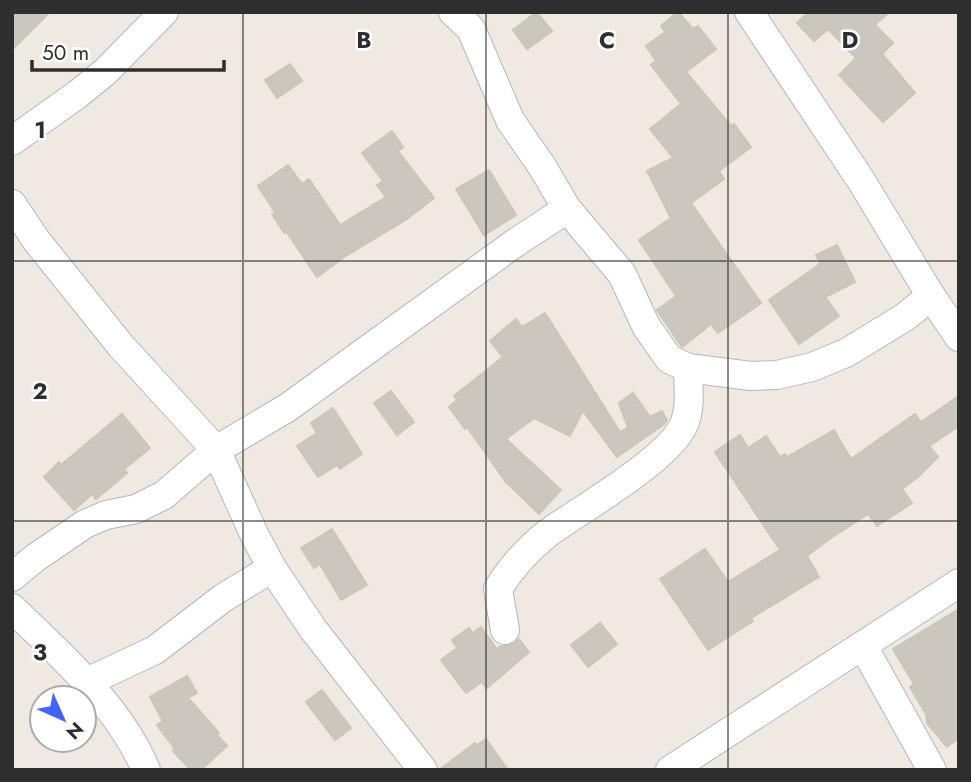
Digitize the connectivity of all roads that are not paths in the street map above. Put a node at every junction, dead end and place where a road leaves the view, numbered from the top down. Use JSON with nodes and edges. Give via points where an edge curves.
{"nodes":[{"id":1,"x":164,"y":12,"type":"edge"},
{"id":2,"x":749,"y":12,"type":"edge"},
{"id":3,"x":470,"y":18,"type":"edge"},
{"id":4,"x":12,"y":141,"type":"edge"},
{"id":5,"x":12,"y":204,"type":"edge"},
{"id":6,"x":567,"y":209,"type":"junction"},
{"id":7,"x":931,"y":296,"type":"junction"},
{"id":8,"x":959,"y":337,"type":"edge"},
{"id":9,"x":688,"y":369,"type":"junction"},
{"id":10,"x":216,"y":450,"type":"junction"},
{"id":11,"x":272,"y":568,"type":"junction"},
{"id":12,"x":12,"y":578,"type":"edge"},
{"id":13,"x":959,"y":583,"type":"edge"},
{"id":14,"x":12,"y":608,"type":"edge"},
{"id":15,"x":505,"y":630,"type":"dead end"},
{"id":16,"x":863,"y":646,"type":"junction"},
{"id":17,"x":87,"y":682,"type":"junction"},
{"id":18,"x":146,"y":770,"type":"edge"},
{"id":19,"x":424,"y":770,"type":"edge"},
{"id":20,"x":670,"y":770,"type":"edge"},
{"id":21,"x":932,"y":770,"type":"edge"}],
"edges":[{"from":1,"to":4,"type":"street","via":[[105,72]]},
{"from":2,"to":7,"type":"street"},
{"from":3,"to":6,"type":"street","via":[[510,120]]},
{"from":5,"to":10,"type":"street","via":[[121,346]]},
{"from":6,"to":9,"type":"street","via":[[622,274],[656,344],[669,359]]},
{"from":6,"to":10,"type":"street","via":[[287,408]]},
{"from":7,"to":8,"type":"street"},
{"from":7,"to":9,"type":"street","via":[[855,348],[812,367],[751,376]]},
{"from":9,"to":15,"type":"street","via":[[689,405],[671,444],[549,533],[509,571],[498,589]]},
{"from":10,"to":11,"type":"street"},
{"from":10,"to":12,"type":"street","via":[[164,495],[85,524]]},
{"from":11,"to":17,"type":"street","via":[[223,598],[155,650]]},
{"from":11,"to":19,"type":"street","via":[[313,629]]},
{"from":13,"to":16,"type":"street"},
{"from":14,"to":17,"type":"street"},
{"from":16,"to":20,"type":"street"},
{"from":16,"to":21,"type":"street"},
{"from":17,"to":18,"type":"street","via":[[122,727]]}]}
